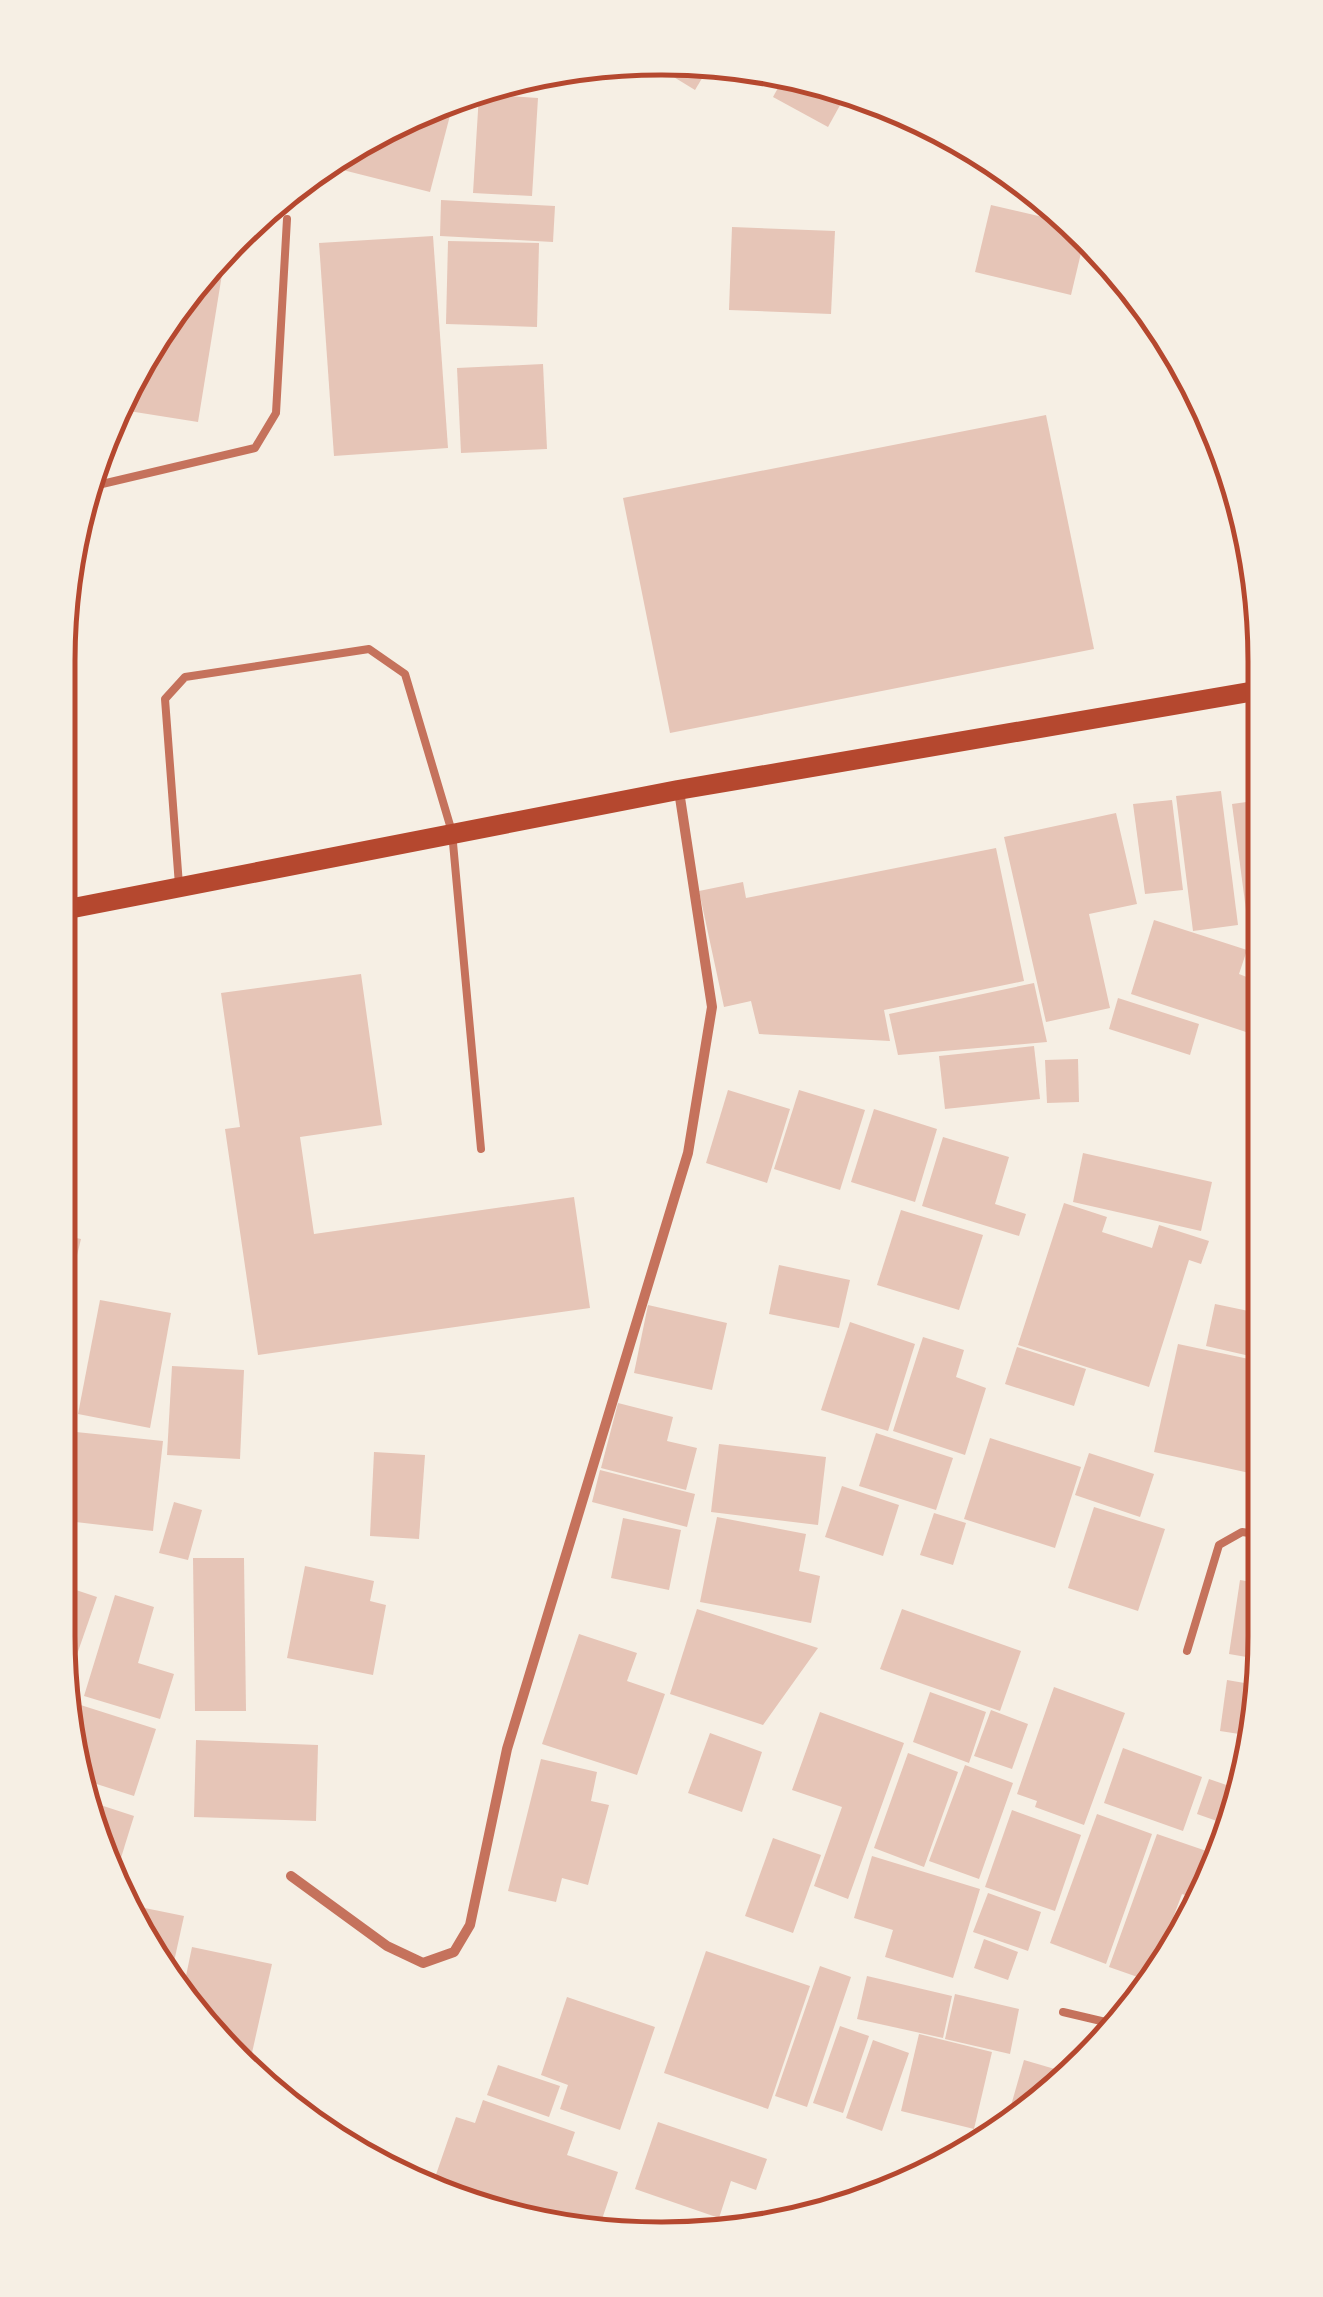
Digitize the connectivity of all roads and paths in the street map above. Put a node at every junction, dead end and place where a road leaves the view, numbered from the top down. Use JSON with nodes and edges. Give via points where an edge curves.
{"nodes":[{"id":1,"x":287,"y":219,"type":"dead end"},
{"id":2,"x":103,"y":484,"type":"edge"},
{"id":3,"x":1248,"y":692,"type":"edge"},
{"id":4,"x":678,"y":790,"type":"junction"},
{"id":5,"x":452,"y":832,"type":"junction"},
{"id":6,"x":179,"y":888,"type":"junction"},
{"id":7,"x":75,"y":908,"type":"edge"},
{"id":8,"x":481,"y":1150,"type":"dead end"},
{"id":9,"x":1248,"y":1533,"type":"edge"},
{"id":10,"x":1187,"y":1651,"type":"dead end"},
{"id":11,"x":291,"y":1876,"type":"dead end"},
{"id":12,"x":1064,"y":2012,"type":"dead end"},
{"id":13,"x":1103,"y":2021,"type":"edge"}],
"edges":[{"from":1,"to":2,"type":"lane","via":[[276,413],[255,448]]},
{"from":3,"to":4,"type":"main road"},
{"from":4,"to":5,"type":"main road"},
{"from":4,"to":11,"type":"street","via":[[712,1007],[688,1153],[507,1749],[470,1926],[454,1952],[423,1963],[386,1946]]},
{"from":5,"to":6,"type":"main road"},
{"from":5,"to":6,"type":"lane","via":[[405,674],[369,649],[185,677],[165,699]]},
{"from":5,"to":8,"type":"lane"},
{"from":6,"to":7,"type":"main road"},
{"from":9,"to":10,"type":"lane","via":[[1219,1545]]},
{"from":12,"to":13,"type":"lane"}]}
